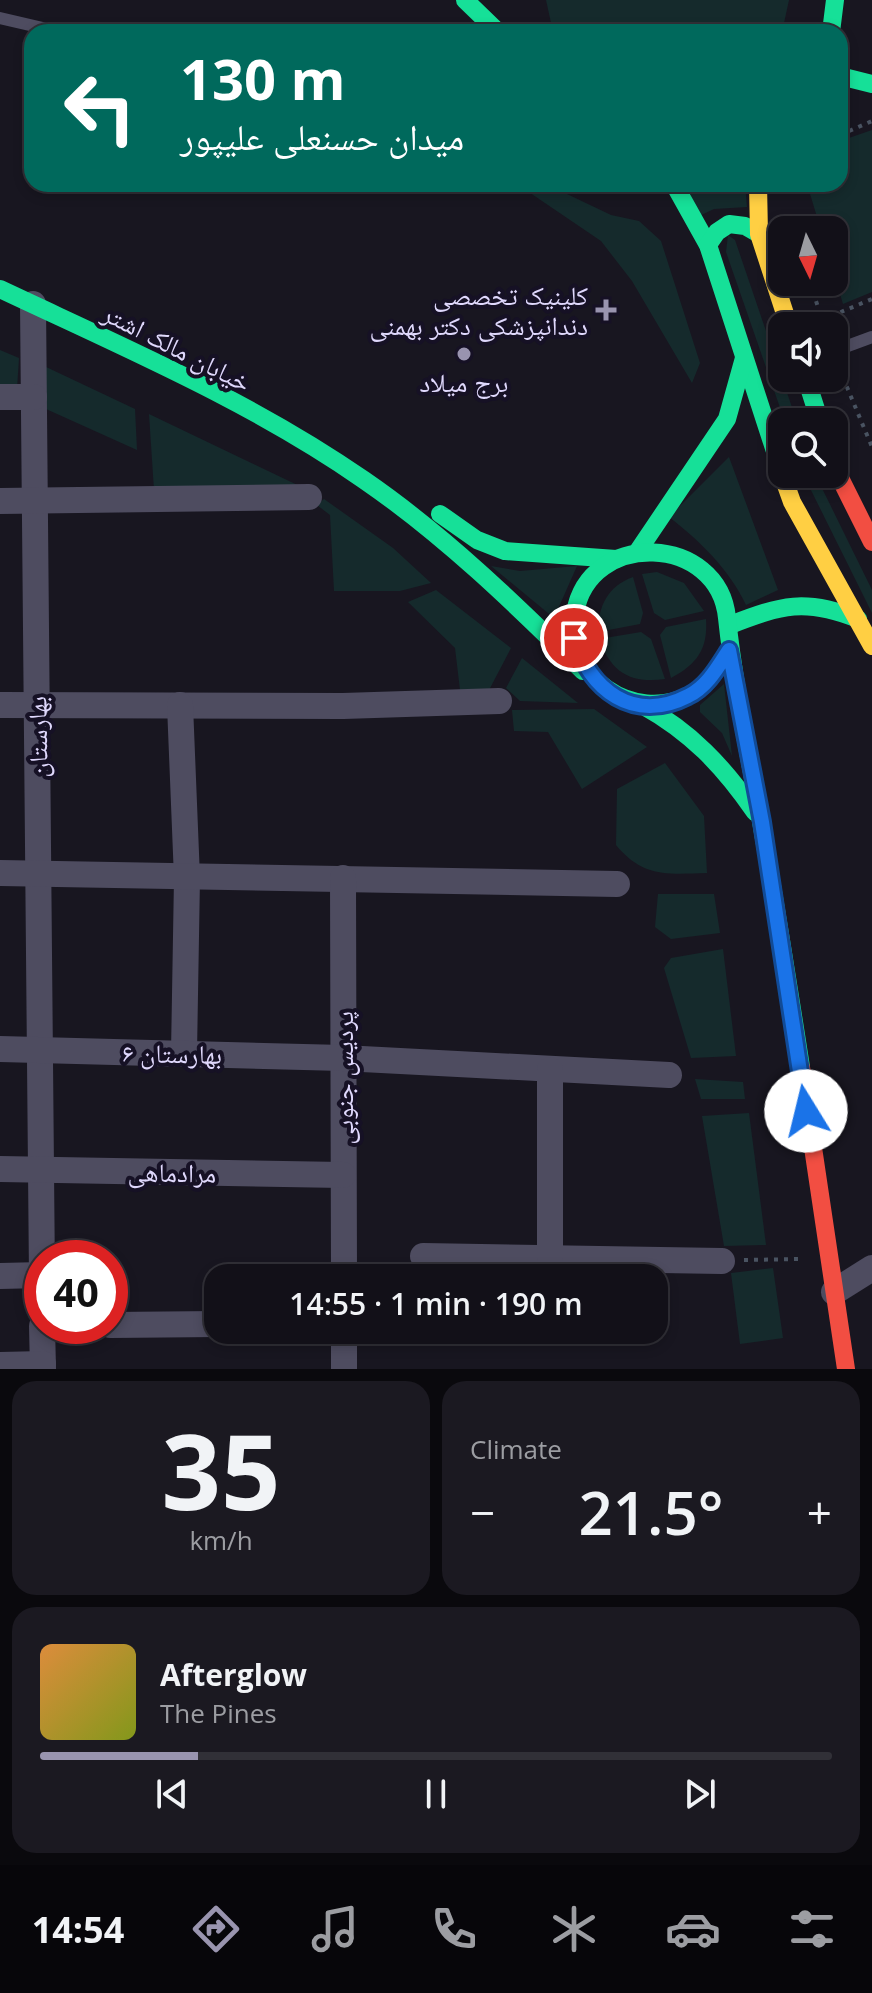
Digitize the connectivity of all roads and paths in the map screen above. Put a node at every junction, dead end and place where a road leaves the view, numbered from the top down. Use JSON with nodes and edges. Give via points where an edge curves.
{"nodes":[{"id":1,"x":465,"y":0,"type":"edge"},
{"id":2,"x":835,"y":0,"type":"edge"},
{"id":3,"x":500,"y":11,"type":"dead end"},
{"id":4,"x":0,"y":18,"type":"edge"},
{"id":5,"x":26,"y":24,"type":"edge"},
{"id":6,"x":491,"y":24,"type":"edge"},
{"id":7,"x":500,"y":24,"type":"edge"},
{"id":8,"x":832,"y":24,"type":"edge"},
{"id":9,"x":848,"y":78,"type":"edge"},
{"id":10,"x":872,"y":84,"type":"edge"},
{"id":11,"x":872,"y":121,"type":"edge"},
{"id":12,"x":848,"y":132,"type":"edge"},
{"id":13,"x":678,"y":192,"type":"edge"},
{"id":14,"x":758,"y":192,"type":"edge"},
{"id":15,"x":759,"y":234,"type":"junction"},
{"id":16,"x":708,"y":245,"type":"junction"},
{"id":17,"x":0,"y":289,"type":"edge"},
{"id":18,"x":872,"y":299,"type":"edge"},
{"id":19,"x":33,"y":304,"type":"junction"},
{"id":20,"x":784,"y":312,"type":"edge"},
{"id":21,"x":845,"y":312,"type":"edge"},
{"id":22,"x":872,"y":337,"type":"edge"},
{"id":23,"x":848,"y":347,"type":"edge"},
{"id":24,"x":744,"y":358,"type":"junction"},
{"id":25,"x":848,"y":388,"type":"edge"},
{"id":26,"x":0,"y":397,"type":"edge"},
{"id":27,"x":34,"y":397,"type":"junction"},
{"id":28,"x":768,"y":431,"type":"edge"},
{"id":29,"x":872,"y":447,"type":"edge"},
{"id":30,"x":329,"y":457,"type":"junction"},
{"id":31,"x":787,"y":488,"type":"edge"},
{"id":32,"x":845,"y":488,"type":"edge"},
{"id":33,"x":309,"y":497,"type":"dead end"},
{"id":34,"x":34,"y":500,"type":"junction"},
{"id":35,"x":0,"y":501,"type":"edge"},
{"id":36,"x":872,"y":542,"type":"edge"},
{"id":37,"x":638,"y":551,"type":"junction"},
{"id":38,"x":616,"y":559,"type":"junction"},
{"id":39,"x":858,"y":619,"type":"junction"},
{"id":40,"x":730,"y":625,"type":"junction"},
{"id":41,"x":872,"y":646,"type":"edge"},
{"id":42,"x":729,"y":650,"type":"junction"},
{"id":43,"x":594,"y":681,"type":"junction"},
{"id":44,"x":499,"y":701,"type":"dead end"},
{"id":45,"x":0,"y":705,"type":"edge"},
{"id":46,"x":36,"y":705,"type":"junction"},
{"id":47,"x":180,"y":705,"type":"junction"},
{"id":48,"x":642,"y":705,"type":"junction"},
{"id":49,"x":762,"y":822,"type":"junction"},
{"id":50,"x":0,"y":873,"type":"edge"},
{"id":51,"x":38,"y":874,"type":"junction"},
{"id":52,"x":187,"y":878,"type":"junction"},
{"id":53,"x":343,"y":878,"type":"junction"},
{"id":54,"x":617,"y":884,"type":"dead end"},
{"id":55,"x":0,"y":1049,"type":"edge"},
{"id":56,"x":40,"y":1050,"type":"junction"},
{"id":57,"x":184,"y":1053,"type":"junction"},
{"id":58,"x":343,"y":1058,"type":"junction"},
{"id":59,"x":550,"y":1070,"type":"junction"},
{"id":60,"x":669,"y":1075,"type":"dead end"},
{"id":61,"x":0,"y":1169,"type":"edge"},
{"id":62,"x":41,"y":1169,"type":"junction"},
{"id":63,"x":343,"y":1175,"type":"junction"},
{"id":64,"x":42,"y":1240,"type":"edge"},
{"id":65,"x":423,"y":1256,"type":"dead end"},
{"id":66,"x":550,"y":1258,"type":"junction"},
{"id":67,"x":829,"y":1259,"type":"junction"},
{"id":68,"x":722,"y":1261,"type":"joint"},
{"id":69,"x":344,"y":1264,"type":"edge"},
{"id":70,"x":872,"y":1268,"type":"edge"},
{"id":71,"x":0,"y":1276,"type":"edge"},
{"id":72,"x":24,"y":1276,"type":"edge"},
{"id":73,"x":834,"y":1292,"type":"junction"},
{"id":74,"x":204,"y":1324,"type":"edge"},
{"id":75,"x":128,"y":1325,"type":"edge"},
{"id":76,"x":42,"y":1344,"type":"edge"},
{"id":77,"x":344,"y":1344,"type":"edge"},
{"id":78,"x":0,"y":1365,"type":"edge"},
{"id":79,"x":43,"y":1367,"type":"edge"},
{"id":80,"x":344,"y":1369,"type":"edge"},
{"id":81,"x":846,"y":1369,"type":"edge"}],
"edges":[{"from":1,"to":6,"type":"main road"},
{"from":2,"to":8,"type":"main road"},
{"from":3,"to":7,"type":"main road"},
{"from":4,"to":5,"type":"lane"},
{"from":9,"to":10,"type":"main road"},
{"from":11,"to":12,"type":"path"},
{"from":13,"to":16,"type":"main road"},
{"from":14,"to":15,"type":"main road"},
{"from":15,"to":16,"type":"main road","via":[[729,224]]},
{"from":15,"to":20,"type":"main road"},
{"from":16,"to":24,"type":"main road"},
{"from":17,"to":19,"type":"main road","name":"خیابان مالک اشتر"},
{"from":18,"to":21,"type":"path"},
{"from":19,"to":27,"type":"street","name":"بهارستان"},
{"from":19,"to":30,"type":"main road","name":"خیابان مالک اشتر","via":[[234,403]]},
{"from":22,"to":23,"type":"lane"},
{"from":24,"to":28,"type":"main road"},
{"from":24,"to":37,"type":"main road","via":[[727,419]]},
{"from":25,"to":29,"type":"path"},
{"from":26,"to":27,"type":"street"},
{"from":27,"to":34,"type":"street","name":"بهارستان"},
{"from":30,"to":38,"type":"main road","name":"خیابان مالک اشتر","via":[[372,465],[477,540],[505,551]]},
{"from":30,"to":43,"type":"main road","name":"خیابان مالک اشتر","via":[[379,491],[504,594]]},
{"from":31,"to":39,"type":"main road"},
{"from":32,"to":36,"type":"main road"},
{"from":33,"to":34,"type":"street"},
{"from":34,"to":35,"type":"street"},
{"from":34,"to":46,"type":"street","name":"بهارستان"},
{"from":37,"to":38,"type":"main road"},
{"from":37,"to":40,"type":"main road","via":[[674,554],[705,571],[719,590]]},
{"from":38,"to":43,"type":"main road","via":[[596,573],[574,614],[577,650]]},
{"from":39,"to":40,"type":"main road","via":[[821,603],[803,602]]},
{"from":39,"to":41,"type":"main road"},
{"from":40,"to":42,"type":"main road"},
{"from":42,"to":48,"type":"main road","via":[[709,680],[690,696]]},
{"from":42,"to":49,"type":"main road"},
{"from":43,"to":48,"type":"main road","via":[[624,701]]},
{"from":44,"to":47,"type":"street"},
{"from":45,"to":46,"type":"street"},
{"from":46,"to":47,"type":"street"},
{"from":46,"to":51,"type":"street","name":"بهارستان"},
{"from":47,"to":52,"type":"street"},
{"from":48,"to":49,"type":"main road","via":[[681,726],[719,761]]},
{"from":49,"to":67,"type":"main road"},
{"from":50,"to":51,"type":"street"},
{"from":51,"to":52,"type":"street"},
{"from":51,"to":56,"type":"street","name":"بهارستان"},
{"from":52,"to":53,"type":"street"},
{"from":52,"to":57,"type":"street"},
{"from":53,"to":54,"type":"street"},
{"from":53,"to":58,"type":"street","name":"پردیس جنوبی"},
{"from":55,"to":56,"type":"street","name":"بهارستان ۶"},
{"from":56,"to":57,"type":"street","name":"بهارستان ۶"},
{"from":56,"to":62,"type":"street","name":"بهارستان"},
{"from":57,"to":58,"type":"street","name":"بهارستان ۶"},
{"from":58,"to":59,"type":"street","name":"بهارستان ۶"},
{"from":58,"to":63,"type":"street","name":"پردیس جنوبی"},
{"from":59,"to":60,"type":"street","name":"بهارستان ۶"},
{"from":59,"to":66,"type":"street"},
{"from":61,"to":62,"type":"street","name":"مرادماهی"},
{"from":62,"to":63,"type":"street","name":"مرادماهی"},
{"from":62,"to":64,"type":"street","name":"بهارستان"},
{"from":63,"to":69,"type":"street","name":"پردیس جنوبی"},
{"from":65,"to":66,"type":"street"},
{"from":66,"to":68,"type":"street"},
{"from":67,"to":68,"type":"path"},
{"from":67,"to":73,"type":"main road"},
{"from":70,"to":73,"type":"street"},
{"from":71,"to":72,"type":"street"},
{"from":73,"to":81,"type":"main road"},
{"from":74,"to":75,"type":"street"},
{"from":76,"to":79,"type":"street"},
{"from":77,"to":80,"type":"street"},
{"from":78,"to":79,"type":"street"}]}
